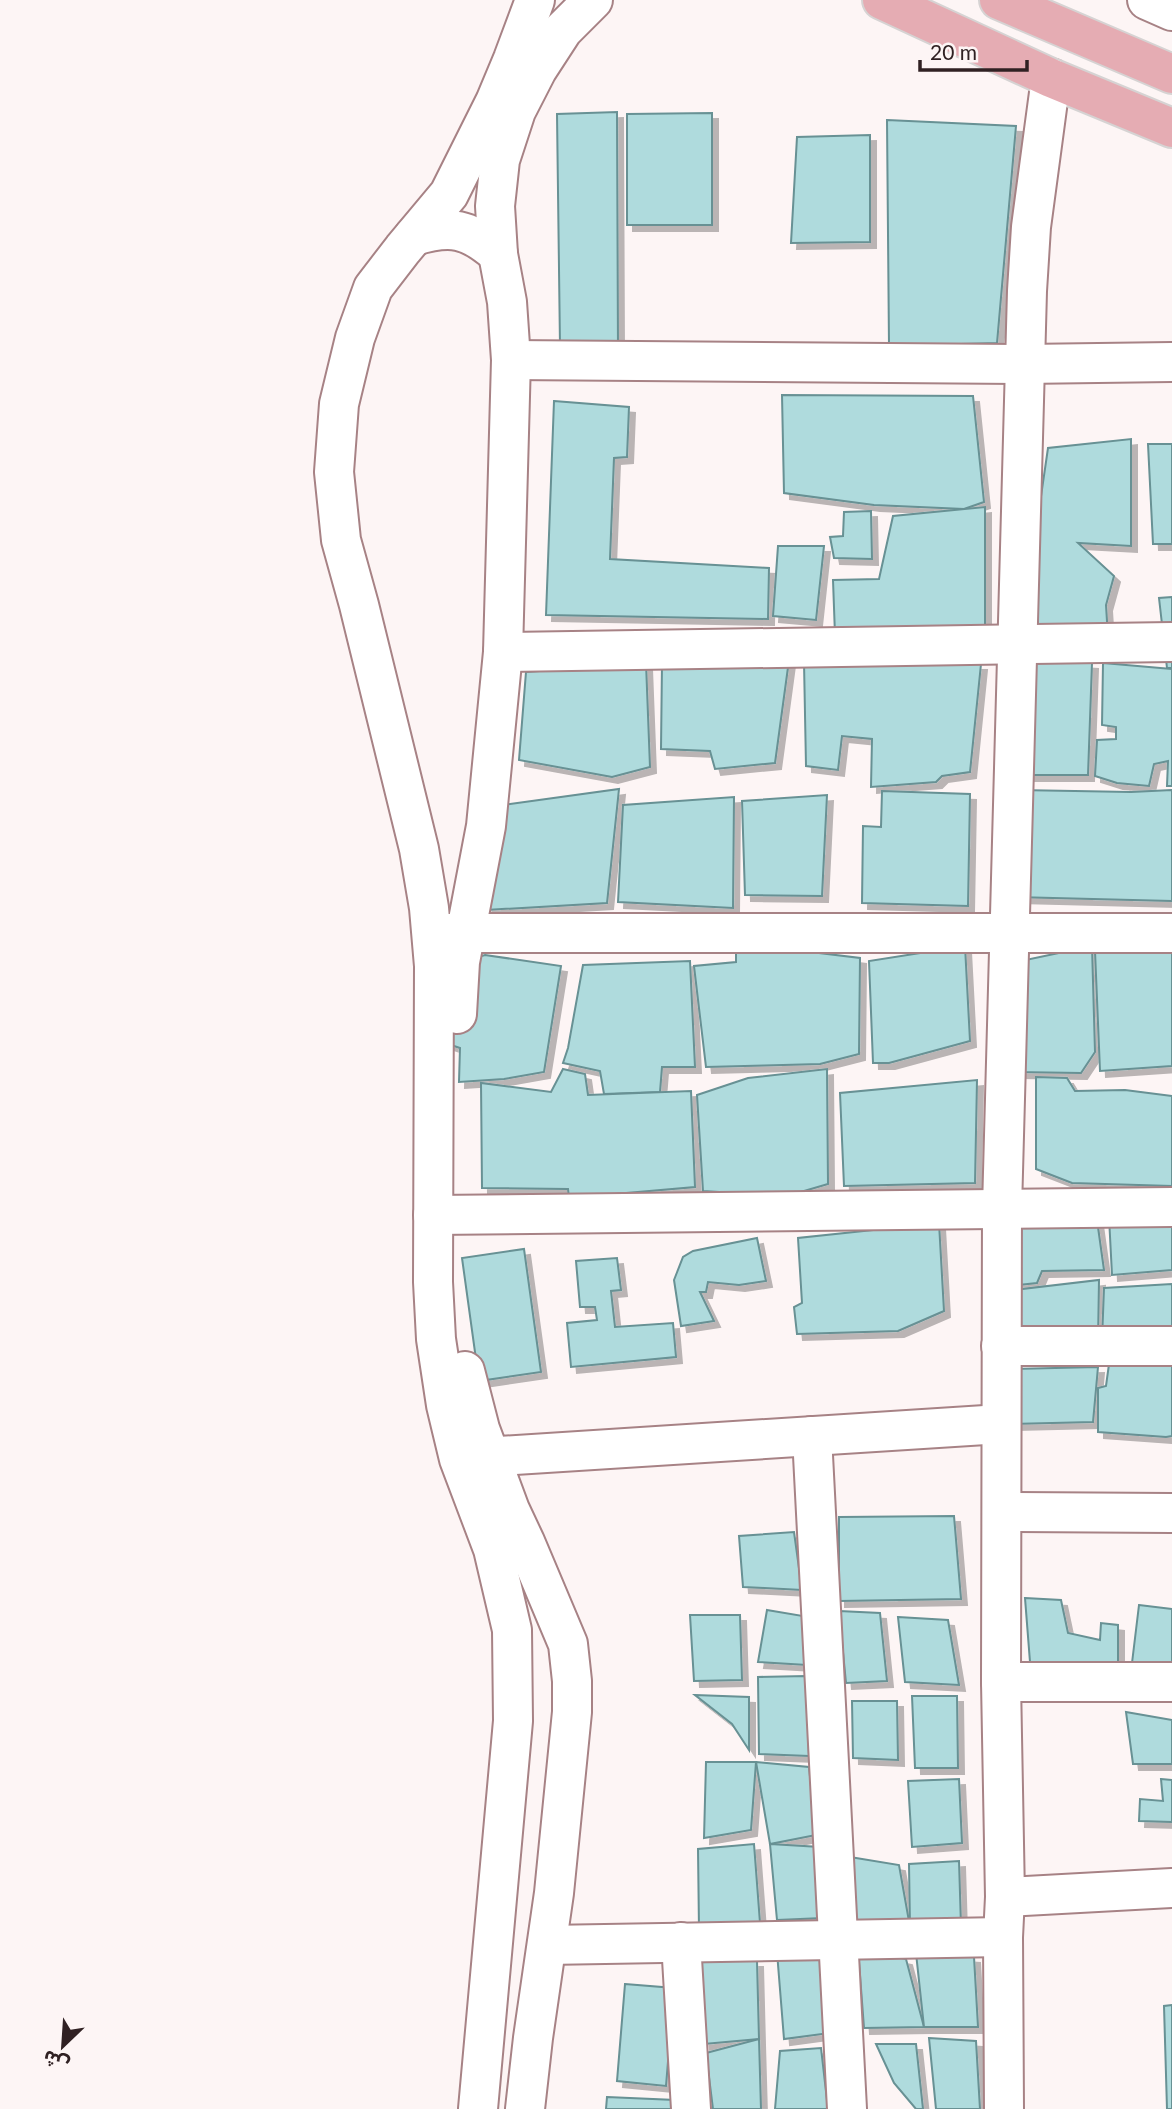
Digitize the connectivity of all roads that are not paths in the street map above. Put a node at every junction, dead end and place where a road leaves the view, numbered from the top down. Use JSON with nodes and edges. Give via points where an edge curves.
{"nodes":[{"id":1,"x":535,"y":0,"type":"edge"},
{"id":2,"x":593,"y":0,"type":"edge"},
{"id":3,"x":881,"y":0,"type":"edge"},
{"id":4,"x":999,"y":0,"type":"edge"},
{"id":5,"x":1147,"y":0,"type":"edge"},
{"id":6,"x":1172,"y":11,"type":"edge"},
{"id":7,"x":1172,"y":75,"type":"edge"},
{"id":8,"x":1051,"y":78,"type":"junction"},
{"id":9,"x":1172,"y":128,"type":"edge"},
{"id":10,"x":414,"y":236,"type":"junction"},
{"id":11,"x":498,"y":254,"type":"junction"},
{"id":12,"x":511,"y":360,"type":"junction"},
{"id":13,"x":1172,"y":362,"type":"edge"},
{"id":14,"x":1024,"y":365,"type":"junction"},
{"id":15,"x":1172,"y":642,"type":"edge"},
{"id":16,"x":1016,"y":644,"type":"junction"},
{"id":17,"x":503,"y":652,"type":"junction"},
{"id":18,"x":448,"y":933,"type":"junction"},
{"id":19,"x":1009,"y":933,"type":"junction"},
{"id":20,"x":1172,"y":933,"type":"edge"},
{"id":21,"x":1172,"y":1207,"type":"edge"},
{"id":22,"x":1002,"y":1209,"type":"junction"},
{"id":23,"x":444,"y":1215,"type":"junction"},
{"id":24,"x":1001,"y":1346,"type":"junction"},
{"id":25,"x":1172,"y":1346,"type":"edge"},
{"id":26,"x":1001,"y":1424,"type":"junction"},
{"id":27,"x":812,"y":1436,"type":"junction"},
{"id":28,"x":475,"y":1458,"type":"junction"},
{"id":29,"x":1002,"y":1512,"type":"junction"},
{"id":30,"x":1172,"y":1513,"type":"edge"},
{"id":31,"x":1001,"y":1682,"type":"junction"},
{"id":32,"x":1172,"y":1682,"type":"edge"},
{"id":33,"x":1172,"y":1888,"type":"edge"},
{"id":34,"x":1005,"y":1897,"type":"junction"},
{"id":35,"x":1003,"y":1937,"type":"junction"},
{"id":36,"x":838,"y":1940,"type":"junction"},
{"id":37,"x":681,"y":1942,"type":"junction"},
{"id":38,"x":547,"y":1945,"type":"junction"},
{"id":39,"x":478,"y":2109,"type":"edge"},
{"id":40,"x":525,"y":2109,"type":"edge"},
{"id":41,"x":691,"y":2109,"type":"edge"},
{"id":42,"x":847,"y":2109,"type":"edge"},
{"id":43,"x":1004,"y":2109,"type":"edge"}],
"edges":[{"from":1,"to":10,"type":"street","via":[[495,102],[449,194]]},
{"from":2,"to":11,"type":"street","via":[[564,30],[516,111],[500,160],[495,206]]},
{"from":3,"to":8,"type":"main road"},
{"from":4,"to":7,"type":"main road"},
{"from":5,"to":6,"type":"street"},
{"from":8,"to":9,"type":"main road"},
{"from":8,"to":14,"type":"street","via":[[1031,227]]},
{"from":10,"to":11,"type":"street","via":[[436,230],[459,231],[481,239]]},
{"from":10,"to":18,"type":"street","via":[[373,288],[355,338],[339,404],[334,472],[341,540],[419,849],[429,908]]},
{"from":11,"to":12,"type":"street"},
{"from":12,"to":14,"type":"street"},
{"from":12,"to":17,"type":"street"},
{"from":13,"to":14,"type":"street"},
{"from":14,"to":16,"type":"street"},
{"from":15,"to":16,"type":"street"},
{"from":16,"to":17,"type":"street"},
{"from":16,"to":19,"type":"street"},
{"from":17,"to":18,"type":"street","via":[[486,826]]},
{"from":18,"to":19,"type":"street"},
{"from":18,"to":23,"type":"street","via":[[460,962]]},
{"from":19,"to":20,"type":"street"},
{"from":19,"to":22,"type":"street"},
{"from":21,"to":22,"type":"street"},
{"from":22,"to":23,"type":"street"},
{"from":22,"to":24,"type":"street"},
{"from":23,"to":28,"type":"street","via":[[433,1282],[436,1339],[446,1405]]},
{"from":24,"to":25,"type":"street"},
{"from":24,"to":26,"type":"street"},
{"from":26,"to":27,"type":"street"},
{"from":26,"to":29,"type":"street"},
{"from":27,"to":28,"type":"street"},
{"from":27,"to":36,"type":"street"},
{"from":28,"to":38,"type":"street","via":[[510,1510],[568,1644],[572,1681],[569,1738]]},
{"from":28,"to":39,"type":"street","via":[[512,1630],[514,1674]]},
{"from":29,"to":30,"type":"street"},
{"from":29,"to":31,"type":"street"},
{"from":31,"to":32,"type":"street"},
{"from":31,"to":34,"type":"street"},
{"from":33,"to":34,"type":"street"},
{"from":34,"to":35,"type":"street"},
{"from":35,"to":36,"type":"street"},
{"from":35,"to":43,"type":"street"},
{"from":36,"to":37,"type":"street"},
{"from":36,"to":42,"type":"street"},
{"from":37,"to":38,"type":"street"},
{"from":37,"to":41,"type":"street"},
{"from":38,"to":40,"type":"street"}]}
